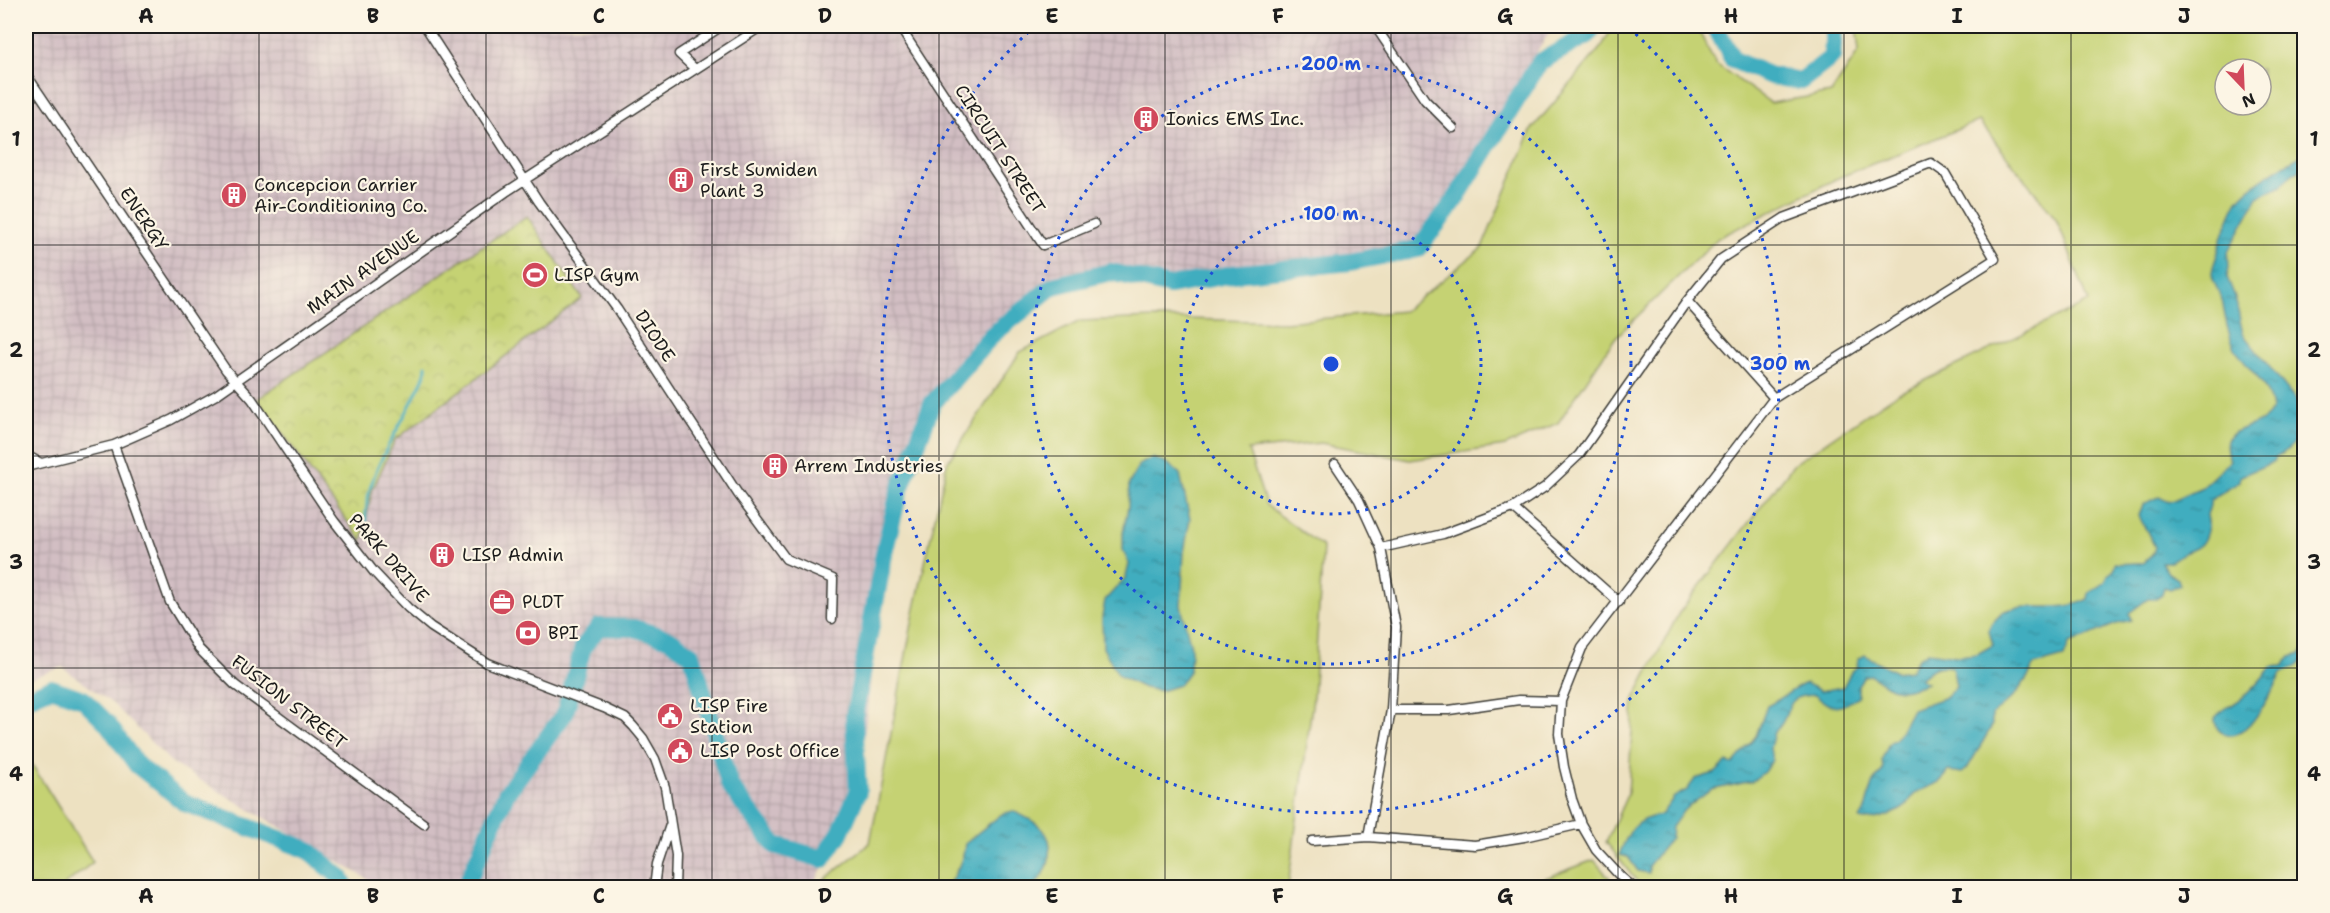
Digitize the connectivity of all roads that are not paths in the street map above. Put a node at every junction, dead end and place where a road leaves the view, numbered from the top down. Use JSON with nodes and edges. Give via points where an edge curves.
{"nodes":[{"id":1,"x":425,"y":26,"type":"edge"},
{"id":2,"x":722,"y":26,"type":"edge"},
{"id":3,"x":762,"y":26,"type":"edge"},
{"id":4,"x":899,"y":26,"type":"edge"},
{"id":5,"x":1375,"y":26,"type":"edge"},
{"id":6,"x":695,"y":69,"type":"junction"},
{"id":7,"x":26,"y":74,"type":"edge"},
{"id":8,"x":1453,"y":128,"type":"dead end"},
{"id":9,"x":525,"y":180,"type":"junction"},
{"id":10,"x":1094,"y":224,"type":"dead end"},
{"id":11,"x":1687,"y":301,"type":"junction"},
{"id":12,"x":237,"y":381,"type":"junction"},
{"id":13,"x":1774,"y":398,"type":"junction"},
{"id":14,"x":114,"y":445,"type":"junction"},
{"id":15,"x":26,"y":455,"type":"edge"},
{"id":16,"x":41,"y":463,"type":"junction"},
{"id":17,"x":1335,"y":464,"type":"dead end"},
{"id":18,"x":26,"y":467,"type":"edge"},
{"id":19,"x":1513,"y":508,"type":"junction"},
{"id":20,"x":1381,"y":548,"type":"junction"},
{"id":21,"x":1618,"y":602,"type":"junction"},
{"id":22,"x":832,"y":619,"type":"dead end"},
{"id":23,"x":1561,"y":701,"type":"junction"},
{"id":24,"x":1391,"y":710,"type":"junction"},
{"id":25,"x":424,"y":824,"type":"dead end"},
{"id":26,"x":670,"y":824,"type":"junction"},
{"id":27,"x":1581,"y":824,"type":"junction"},
{"id":28,"x":1368,"y":837,"type":"junction"},
{"id":29,"x":1312,"y":841,"type":"dead end"},
{"id":30,"x":654,"y":888,"type":"edge"},
{"id":31,"x":675,"y":888,"type":"edge"},
{"id":32,"x":1634,"y":888,"type":"edge"}],
"edges":[{"from":1,"to":9,"type":"street","name":"DIODE"},
{"from":2,"to":6,"type":"street","via":[[679,54]]},
{"from":3,"to":6,"type":"street","name":"MAIN AVENUE"},
{"from":4,"to":10,"type":"street","name":"CIRCUIT STREET","via":[[1043,245]]},
{"from":5,"to":8,"type":"street","via":[[1425,100]]},
{"from":6,"to":9,"type":"street","name":"MAIN AVENUE"},
{"from":7,"to":12,"type":"street","name":"ENERGY"},
{"from":9,"to":12,"type":"street","name":"MAIN AVENUE"},
{"from":9,"to":22,"type":"street","name":"DIODE","via":[[786,559],[833,579]]},
{"from":11,"to":13,"type":"street"},
{"from":11,"to":13,"type":"street","via":[[1721,259],[1784,218],[1931,162],[1945,173],[1995,259]]},
{"from":11,"to":19,"type":"street","via":[[1579,455]]},
{"from":12,"to":14,"type":"street","name":"MAIN AVENUE","via":[[171,420]]},
{"from":12,"to":26,"type":"street","name":"PARK DRIVE","via":[[334,521],[374,573],[408,608],[430,627],[487,663],[625,718],[655,759],[665,787]]},
{"from":13,"to":21,"type":"street"},
{"from":14,"to":16,"type":"street","name":"MAIN AVENUE"},
{"from":14,"to":25,"type":"street","name":"FUSION STREET","via":[[170,602],[199,649],[235,685]]},
{"from":15,"to":16,"type":"street"},
{"from":16,"to":18,"type":"street","name":"MAIN AVENUE"},
{"from":17,"to":20,"type":"street","via":[[1359,500]]},
{"from":19,"to":20,"type":"street","via":[[1443,534]]},
{"from":19,"to":21,"type":"street"},
{"from":20,"to":24,"type":"street","via":[[1396,627]]},
{"from":21,"to":23,"type":"street","via":[[1582,648]]},
{"from":23,"to":24,"type":"street","via":[[1519,700],[1449,710]]},
{"from":23,"to":27,"type":"street","via":[[1559,734],[1564,767]]},
{"from":24,"to":28,"type":"street"},
{"from":26,"to":30,"type":"street","name":"PARK DRIVE"},
{"from":26,"to":31,"type":"street","name":"PARK DRIVE","via":[[676,856]]},
{"from":27,"to":28,"type":"street","via":[[1474,845]]},
{"from":27,"to":32,"type":"street","via":[[1596,850]]},
{"from":28,"to":29,"type":"street"}]}
